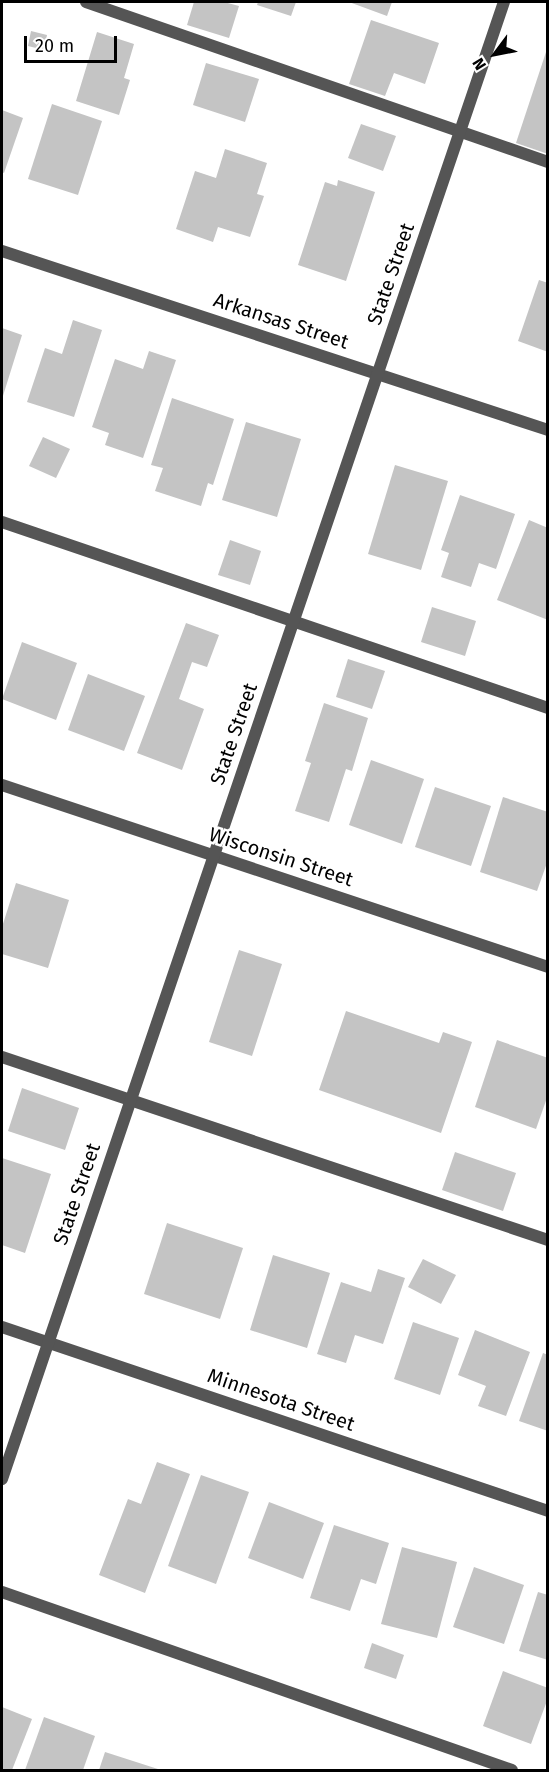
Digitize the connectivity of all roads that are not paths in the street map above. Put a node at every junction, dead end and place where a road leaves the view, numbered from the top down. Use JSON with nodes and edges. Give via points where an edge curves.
{"nodes":[{"id":1,"x":86,"y":2,"type":"edge"},
{"id":2,"x":504,"y":2,"type":"edge"},
{"id":3,"x":460,"y":131,"type":"junction"},
{"id":4,"x":548,"y":162,"type":"edge"},
{"id":5,"x":2,"y":252,"type":"edge"},
{"id":6,"x":377,"y":373,"type":"junction"},
{"id":7,"x":548,"y":430,"type":"edge"},
{"id":8,"x":2,"y":522,"type":"edge"},
{"id":9,"x":293,"y":621,"type":"junction"},
{"id":10,"x":548,"y":708,"type":"edge"},
{"id":11,"x":2,"y":785,"type":"edge"},
{"id":12,"x":213,"y":855,"type":"junction"},
{"id":13,"x":548,"y":967,"type":"edge"},
{"id":14,"x":2,"y":1057,"type":"edge"},
{"id":15,"x":130,"y":1099,"type":"junction"},
{"id":16,"x":548,"y":1240,"type":"edge"},
{"id":17,"x":2,"y":1327,"type":"edge"},
{"id":18,"x":48,"y":1342,"type":"junction"},
{"id":19,"x":2,"y":1479,"type":"edge"},
{"id":20,"x":548,"y":1511,"type":"edge"},
{"id":21,"x":2,"y":1592,"type":"edge"},
{"id":22,"x":512,"y":1770,"type":"edge"}],
"edges":[{"from":1,"to":3,"type":"street"},
{"from":2,"to":3,"type":"street","name":"State Street"},
{"from":3,"to":4,"type":"street"},
{"from":3,"to":6,"type":"street","name":"State Street"},
{"from":5,"to":6,"type":"street","name":"Arkansas Street"},
{"from":6,"to":7,"type":"street","name":"Arkansas Street"},
{"from":6,"to":9,"type":"street","name":"State Street"},
{"from":8,"to":9,"type":"street"},
{"from":9,"to":10,"type":"street"},
{"from":9,"to":12,"type":"street","name":"State Street"},
{"from":11,"to":12,"type":"street","name":"Wisconsin Street"},
{"from":12,"to":13,"type":"street","name":"Wisconsin Street"},
{"from":12,"to":15,"type":"street","name":"State Street"},
{"from":14,"to":15,"type":"street"},
{"from":15,"to":16,"type":"street"},
{"from":15,"to":18,"type":"street","name":"State Street"},
{"from":17,"to":18,"type":"street","name":"Minnesota Street"},
{"from":18,"to":19,"type":"street","name":"State Street"},
{"from":18,"to":20,"type":"street","name":"Minnesota Street"},
{"from":21,"to":22,"type":"street"}]}
